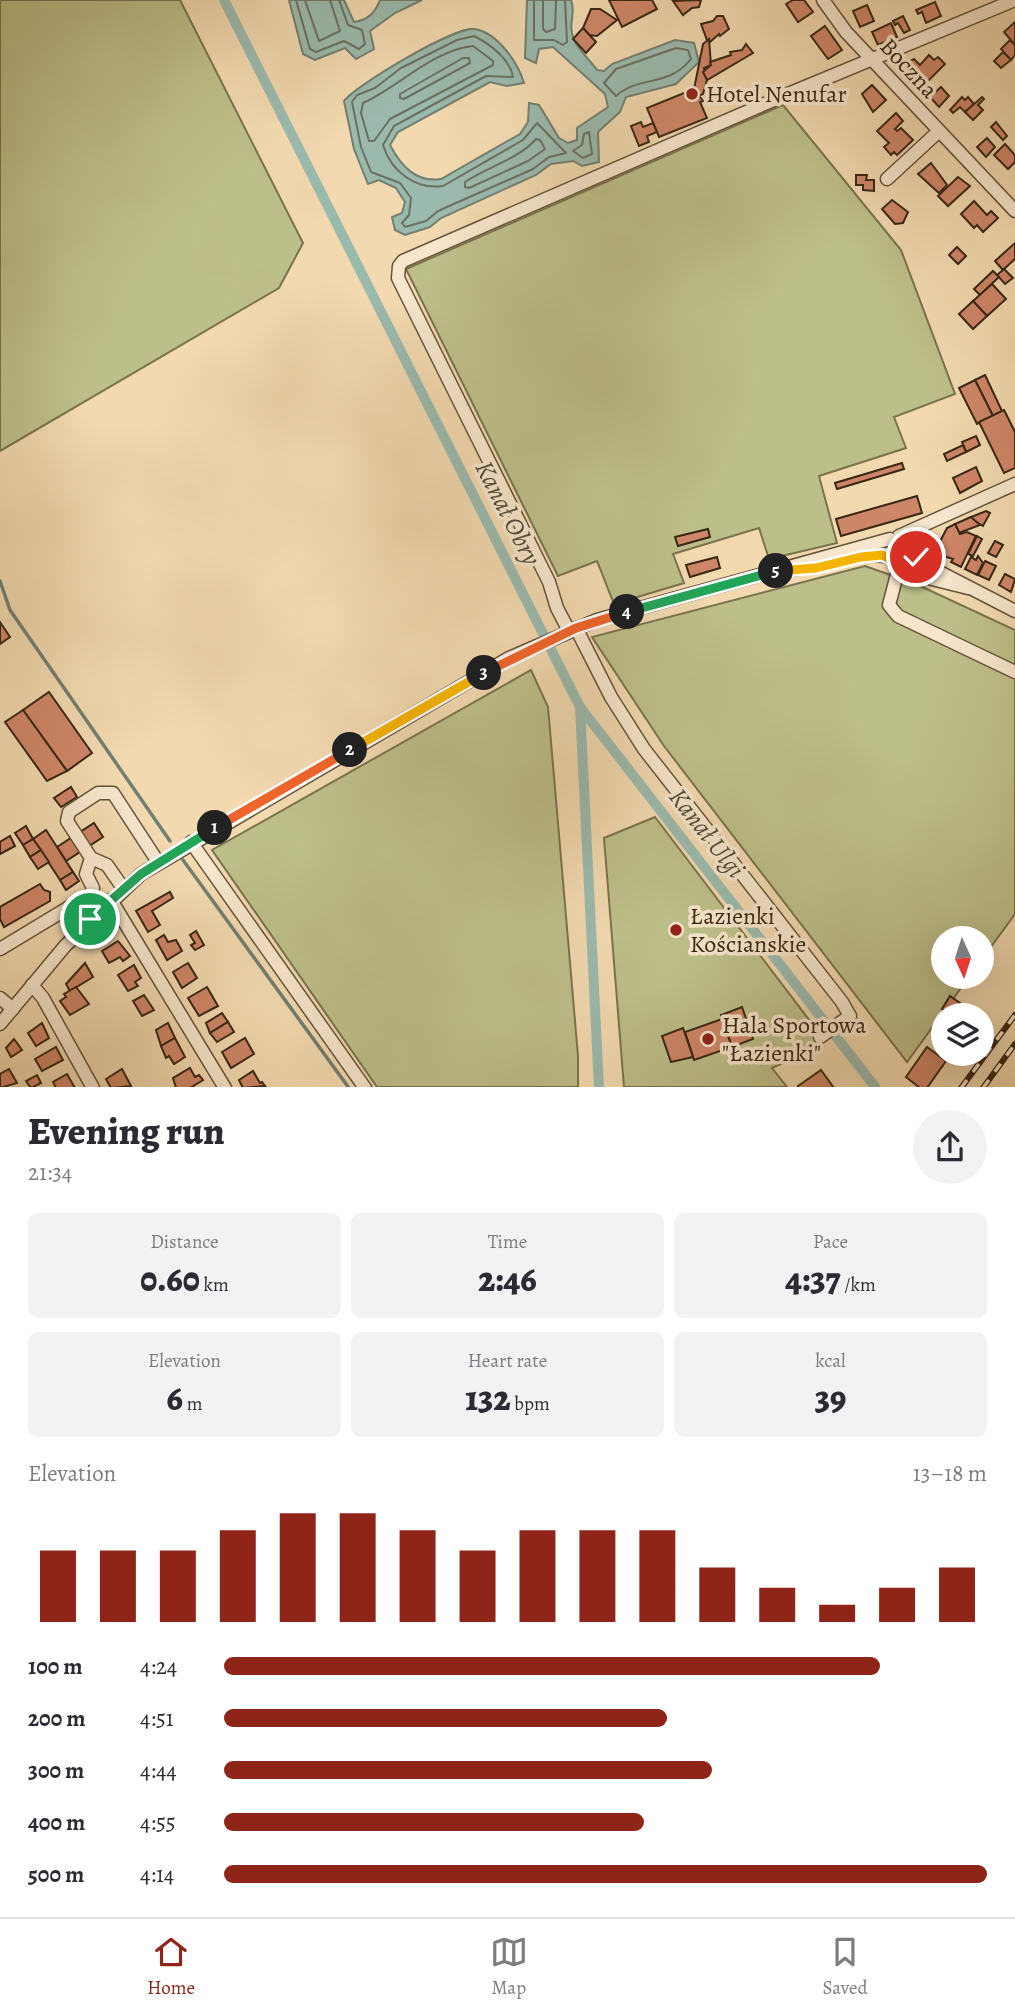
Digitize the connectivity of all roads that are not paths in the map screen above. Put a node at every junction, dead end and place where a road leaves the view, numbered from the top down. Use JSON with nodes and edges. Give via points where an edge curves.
{"nodes":[{"id":1,"x":823,"y":0,"type":"edge"},
{"id":2,"x":1015,"y":0,"type":"edge"},
{"id":3,"x":873,"y":61,"type":"junction"},
{"id":4,"x":939,"y":131,"type":"junction"},
{"id":5,"x":887,"y":179,"type":"dead end"},
{"id":6,"x":1015,"y":211,"type":"edge"},
{"id":7,"x":1015,"y":484,"type":"edge"},
{"id":8,"x":925,"y":526,"type":"junction"},
{"id":9,"x":895,"y":538,"type":"junction"},
{"id":10,"x":913,"y":549,"type":"junction"},
{"id":11,"x":888,"y":557,"type":"junction"},
{"id":12,"x":900,"y":563,"type":"junction"},
{"id":13,"x":781,"y":570,"type":"junction"},
{"id":14,"x":968,"y":588,"type":"junction"},
{"id":15,"x":1015,"y":611,"type":"edge"},
{"id":16,"x":570,"y":631,"type":"junction"},
{"id":17,"x":1015,"y":672,"type":"edge"},
{"id":18,"x":191,"y":842,"type":"junction"},
{"id":19,"x":91,"y":858,"type":"junction"},
{"id":20,"x":158,"y":862,"type":"junction"},
{"id":21,"x":123,"y":888,"type":"junction"},
{"id":22,"x":111,"y":900,"type":"junction"},
{"id":23,"x":0,"y":949,"type":"edge"},
{"id":24,"x":32,"y":985,"type":"junction"},
{"id":25,"x":0,"y":998,"type":"edge"},
{"id":26,"x":13,"y":1009,"type":"junction"},
{"id":27,"x":0,"y":1024,"type":"edge"},
{"id":28,"x":822,"y":1035,"type":"dead end"},
{"id":29,"x":93,"y":1087,"type":"edge"},
{"id":30,"x":225,"y":1087,"type":"edge"},
{"id":31,"x":365,"y":1087,"type":"edge"}],
"edges":[{"from":1,"to":3,"type":"street","name":"Boczna"},
{"from":2,"to":3,"type":"street"},
{"from":3,"to":4,"type":"street","name":"Boczna"},
{"from":3,"to":16,"type":"street","via":[[399,266],[398,278]]},
{"from":4,"to":5,"type":"street","name":"Boczna"},
{"from":4,"to":6,"type":"street","name":"Boczna"},
{"from":7,"to":8,"type":"street"},
{"from":8,"to":9,"type":"street"},
{"from":8,"to":10,"type":"street"},
{"from":9,"to":10,"type":"street","via":[[908,538]]},
{"from":9,"to":11,"type":"street","via":[[886,548]]},
{"from":9,"to":13,"type":"street"},
{"from":10,"to":12,"type":"street","via":[[909,560]]},
{"from":10,"to":14,"type":"street","via":[[922,563]]},
{"from":11,"to":12,"type":"street"},
{"from":11,"to":13,"type":"street"},
{"from":12,"to":14,"type":"street","via":[[932,579]]},
{"from":12,"to":17,"type":"street","via":[[889,598],[893,611]]},
{"from":13,"to":16,"type":"street"},
{"from":14,"to":15,"type":"street"},
{"from":16,"to":18,"type":"street","via":[[526,650]]},
{"from":16,"to":28,"type":"street","via":[[644,749],[845,1019]]},
{"from":18,"to":20,"type":"street"},
{"from":18,"to":31,"type":"street"},
{"from":19,"to":20,"type":"street","via":[[67,821],[69,812],[98,793],[113,793]]},
{"from":19,"to":21,"type":"street","via":[[107,865]]},
{"from":19,"to":23,"type":"street","via":[[86,874],[92,894]]},
{"from":20,"to":21,"type":"street"},
{"from":21,"to":22,"type":"street"},
{"from":22,"to":24,"type":"street"},
{"from":22,"to":30,"type":"street"},
{"from":24,"to":26,"type":"street"},
{"from":24,"to":29,"type":"street"},
{"from":25,"to":26,"type":"street"},
{"from":26,"to":27,"type":"street"}]}
